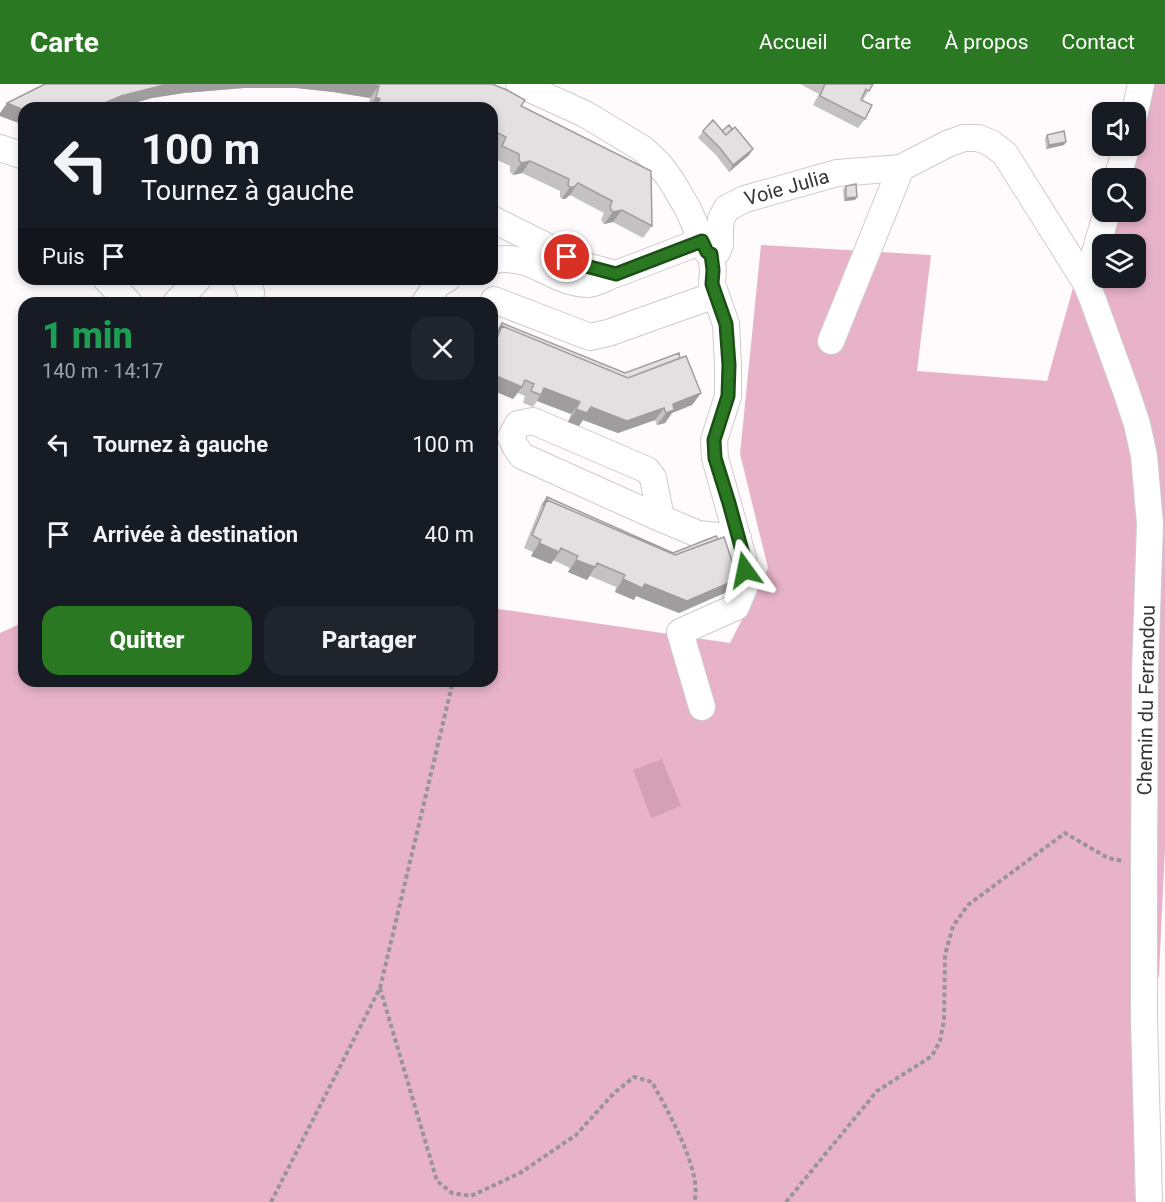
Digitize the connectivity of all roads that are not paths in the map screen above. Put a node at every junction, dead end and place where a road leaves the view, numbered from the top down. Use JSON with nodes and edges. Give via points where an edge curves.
{"nodes":[{"id":1,"x":519,"y":84,"type":"edge"},
{"id":2,"x":1141,"y":84,"type":"edge"},
{"id":3,"x":1138,"y":102,"type":"edge"},
{"id":4,"x":0,"y":148,"type":"edge"},
{"id":5,"x":18,"y":154,"type":"edge"},
{"id":6,"x":901,"y":168,"type":"junction"},
{"id":7,"x":498,"y":222,"type":"edge"},
{"id":8,"x":1104,"y":222,"type":"edge"},
{"id":9,"x":706,"y":247,"type":"junction"},
{"id":10,"x":498,"y":259,"type":"edge"},
{"id":11,"x":616,"y":274,"type":"junction"},
{"id":12,"x":1086,"y":283,"type":"junction"},
{"id":13,"x":112,"y":285,"type":"edge"},
{"id":14,"x":192,"y":285,"type":"edge"},
{"id":15,"x":437,"y":285,"type":"edge"},
{"id":16,"x":715,"y":295,"type":"junction"},
{"id":17,"x":123,"y":297,"type":"edge"},
{"id":18,"x":182,"y":297,"type":"edge"},
{"id":19,"x":428,"y":297,"type":"edge"},
{"id":20,"x":498,"y":302,"type":"edge"},
{"id":21,"x":831,"y":341,"type":"dead end"},
{"id":22,"x":661,"y":518,"type":"junction"},
{"id":23,"x":738,"y":538,"type":"junction"},
{"id":24,"x":1157,"y":674,"type":"edge"},
{"id":25,"x":702,"y":707,"type":"dead end"},
{"id":26,"x":1149,"y":1202,"type":"edge"}],
"edges":[{"from":1,"to":9,"type":"street","via":[[585,114],[643,149],[671,180]]},
{"from":2,"to":3,"type":"street"},
{"from":4,"to":5,"type":"street"},
{"from":6,"to":9,"type":"street","name":"Voie Julia","via":[[837,173],[745,199],[727,208],[721,219],[717,252]]},
{"from":6,"to":12,"type":"street","name":"Voie Julia","via":[[964,138],[991,143],[1005,154]]},
{"from":6,"to":21,"type":"street"},
{"from":7,"to":11,"type":"street","via":[[586,266]]},
{"from":8,"to":12,"type":"street"},
{"from":9,"to":11,"type":"street"},
{"from":9,"to":16,"type":"street"},
{"from":10,"to":11,"type":"street","via":[[525,261],[564,280],[590,285]]},
{"from":12,"to":24,"type":"street","name":"Chemin du Ferrandou","via":[[1137,424],[1144,456]]},
{"from":13,"to":17,"type":"street"},
{"from":14,"to":18,"type":"street"},
{"from":15,"to":19,"type":"street"},
{"from":16,"to":20,"type":"street","via":[[590,337]]},
{"from":16,"to":23,"type":"street","via":[[726,324],[729,365],[728,396],[714,440],[715,458]]},
{"from":22,"to":22,"type":"street","via":[[522,456],[511,437],[518,424],[533,420],[647,470],[653,478]]},
{"from":22,"to":23,"type":"street","via":[[698,534]]},
{"from":23,"to":25,"type":"street","via":[[747,583],[736,607],[680,632]]},
{"from":24,"to":26,"type":"street","name":"Chemin du Ferrandou","via":[[1144,866]]}]}
